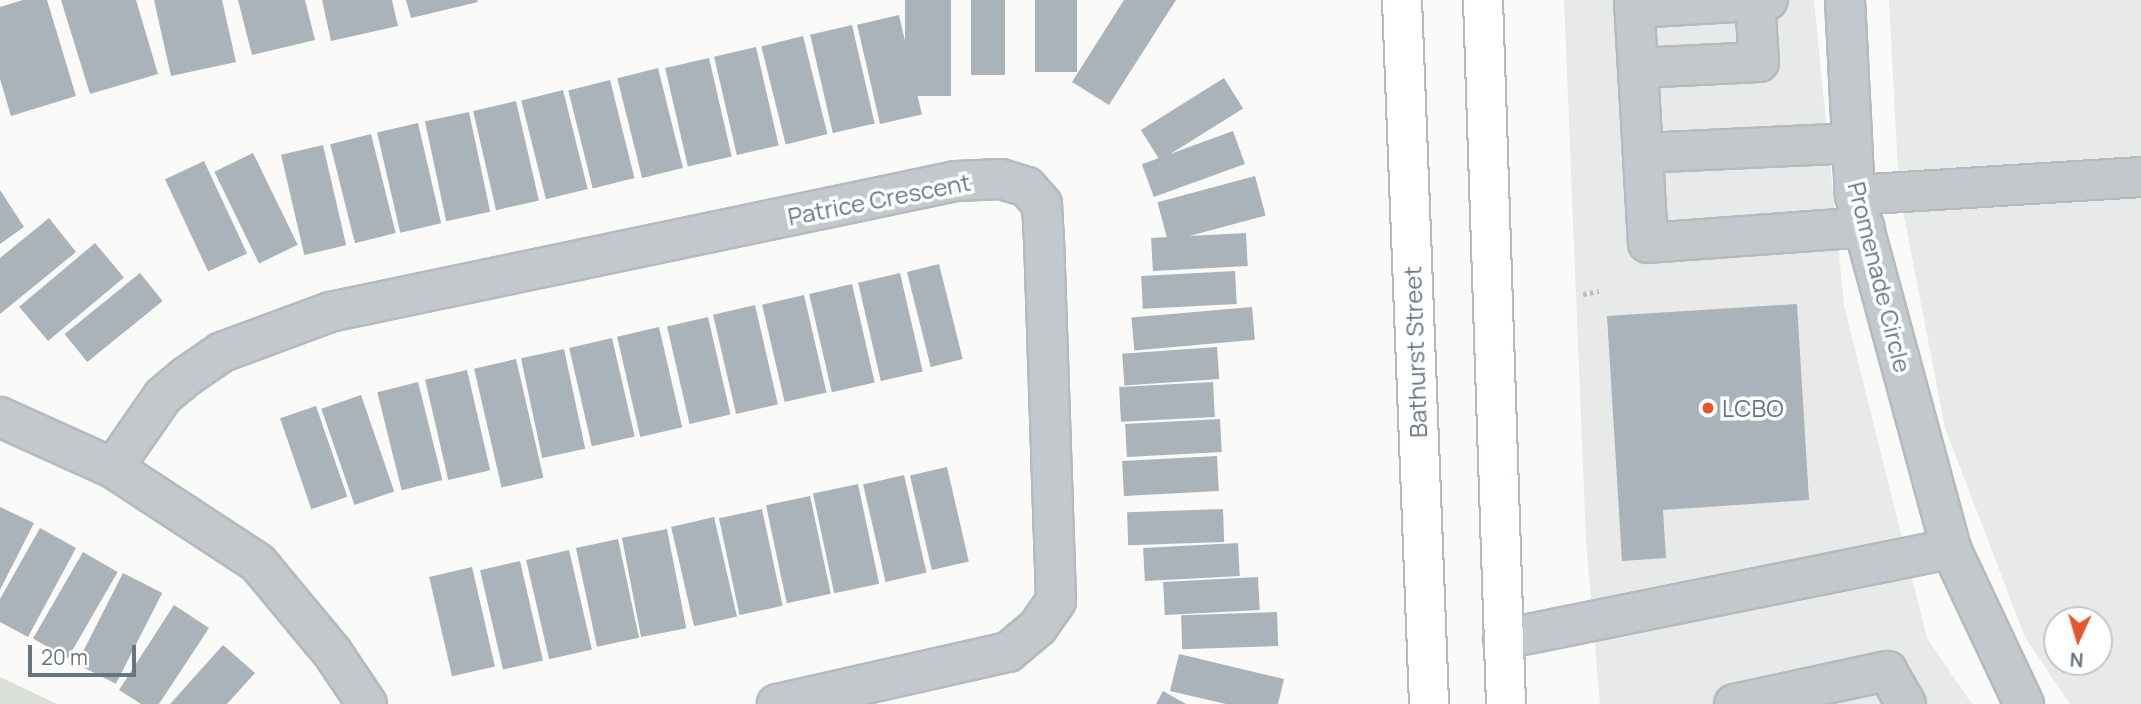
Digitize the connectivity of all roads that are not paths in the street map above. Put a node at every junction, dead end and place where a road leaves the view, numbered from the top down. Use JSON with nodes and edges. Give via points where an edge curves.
{"nodes":[{"id":1,"x":1402,"y":0,"type":"edge"},
{"id":2,"x":1483,"y":0,"type":"edge"},
{"id":3,"x":1768,"y":0,"type":"edge"},
{"id":4,"x":1845,"y":0,"type":"edge"},
{"id":5,"x":1755,"y":1,"type":"edge"},
{"id":6,"x":1634,"y":4,"type":"edge"},
{"id":7,"x":1638,"y":68,"type":"junction"},
{"id":8,"x":1852,"y":143,"type":"junction"},
{"id":9,"x":1643,"y":153,"type":"junction"},
{"id":10,"x":2141,"y":177,"type":"edge"},
{"id":11,"x":1860,"y":211,"type":"junction"},
{"id":12,"x":0,"y":417,"type":"edge"},
{"id":13,"x":113,"y":468,"type":"junction"},
{"id":14,"x":1951,"y":548,"type":"junction"},
{"id":15,"x":1503,"y":639,"type":"junction"},
{"id":16,"x":367,"y":704,"type":"edge"},
{"id":17,"x":777,"y":704,"type":"edge"},
{"id":18,"x":1429,"y":704,"type":"edge"},
{"id":19,"x":1506,"y":704,"type":"edge"},
{"id":20,"x":1734,"y":704,"type":"edge"},
{"id":21,"x":1906,"y":704,"type":"edge"},
{"id":22,"x":2024,"y":704,"type":"edge"}],
"edges":[{"from":1,"to":18,"type":"main road","name":"Bathurst Street"},
{"from":2,"to":15,"type":"main road"},
{"from":3,"to":5,"type":"street"},
{"from":4,"to":8,"type":"street","name":"Promenade Circle"},
{"from":5,"to":6,"type":"street"},
{"from":5,"to":7,"type":"street","via":[[1759,62]]},
{"from":6,"to":7,"type":"street"},
{"from":7,"to":9,"type":"street"},
{"from":8,"to":9,"type":"street"},
{"from":8,"to":11,"type":"street","name":"Promenade Circle"},
{"from":9,"to":11,"type":"street","via":[[1648,243]]},
{"from":10,"to":11,"type":"street"},
{"from":11,"to":14,"type":"street","name":"Promenade Circle"},
{"from":12,"to":13,"type":"street"},
{"from":13,"to":16,"type":"street","via":[[258,563],[332,652]]},
{"from":13,"to":17,"type":"street","name":"Patrice Crescent","via":[[163,396],[187,376],[222,352],[330,312],[956,181],[1000,179],[1027,187],[1042,204],[1045,238],[1056,601],[1038,627],[1008,652]]},
{"from":14,"to":15,"type":"street"},
{"from":14,"to":22,"type":"street","name":"Promenade Circle"},
{"from":15,"to":19,"type":"main road"},
{"from":20,"to":21,"type":"street","via":[[1886,671]]}]}
